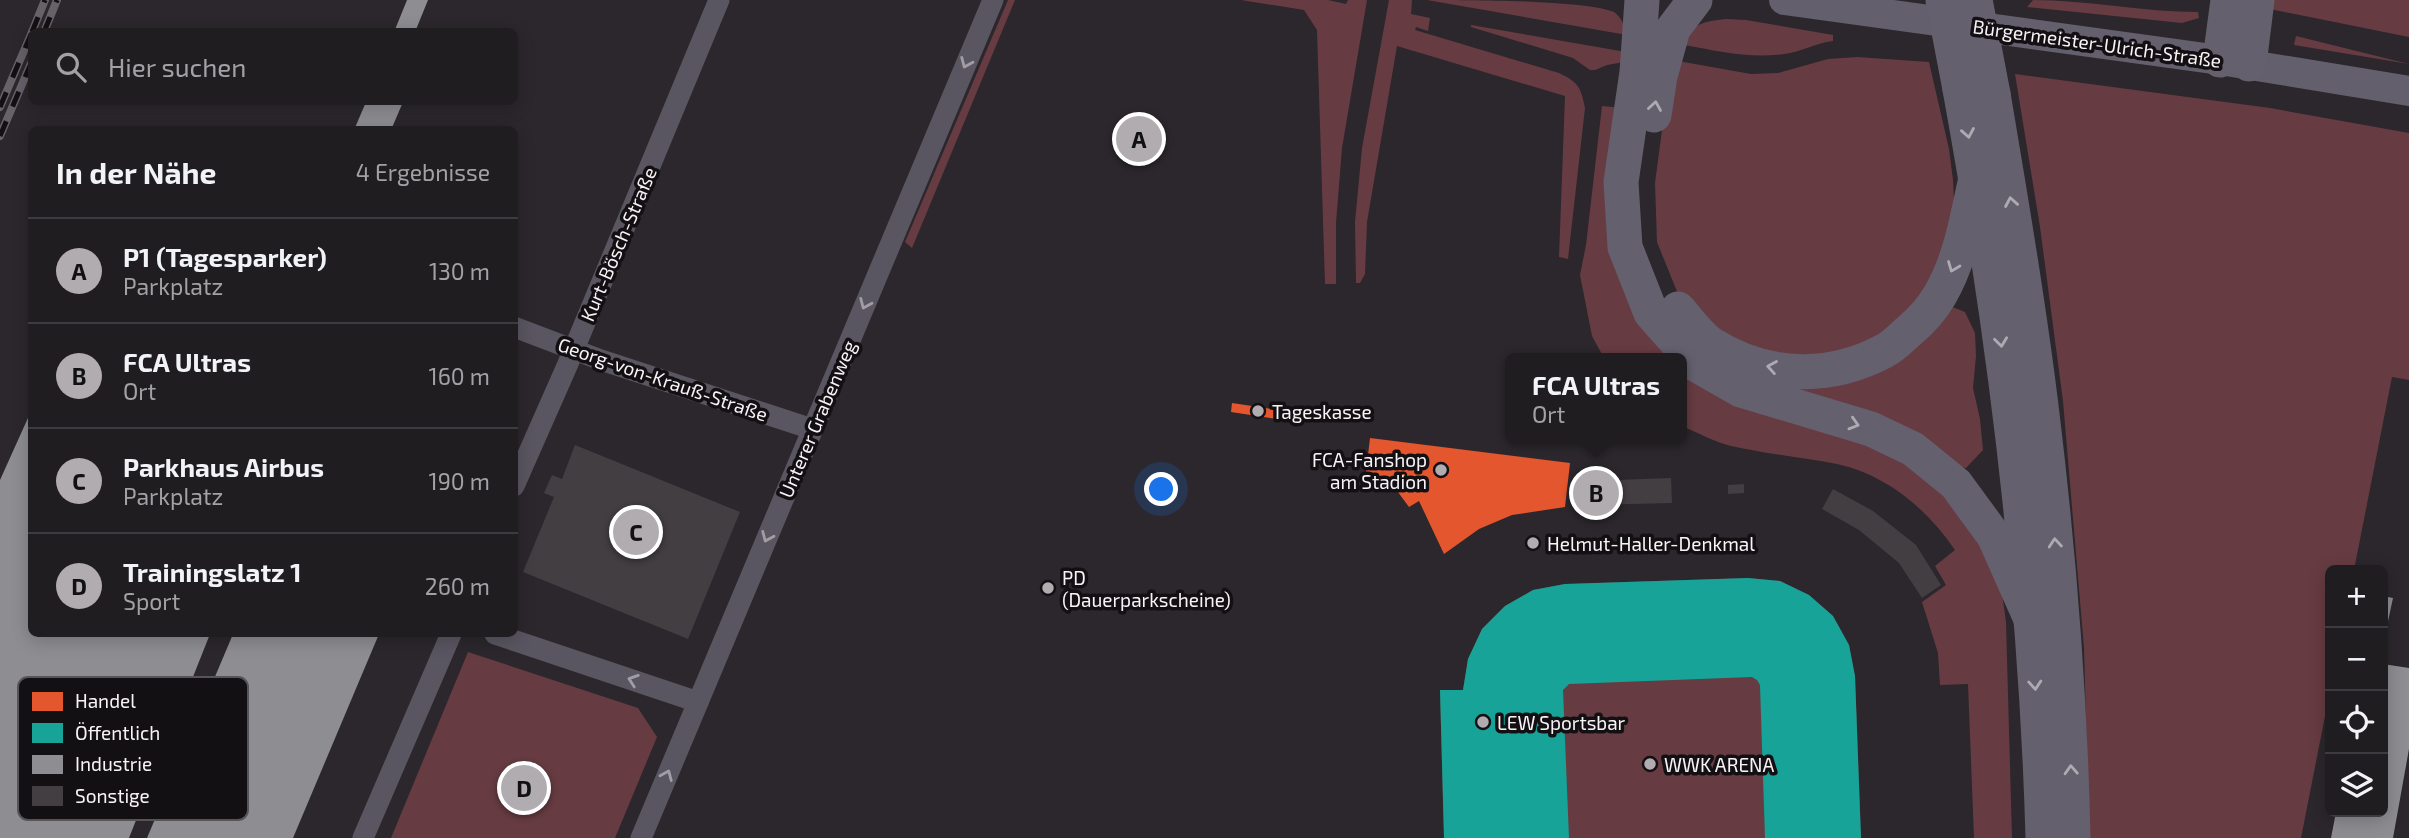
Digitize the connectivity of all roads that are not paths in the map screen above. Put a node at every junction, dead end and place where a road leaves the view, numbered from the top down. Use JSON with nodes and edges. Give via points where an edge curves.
{"nodes":[{"id":1,"x":719,"y":0,"type":"edge"},
{"id":2,"x":993,"y":0,"type":"edge"},
{"id":3,"x":1642,"y":0,"type":"edge"},
{"id":4,"x":1695,"y":0,"type":"edge"},
{"id":5,"x":1784,"y":0,"type":"edge"},
{"id":6,"x":1943,"y":0,"type":"edge"},
{"id":7,"x":1975,"y":0,"type":"edge"},
{"id":8,"x":2228,"y":0,"type":"edge"},
{"id":9,"x":2257,"y":0,"type":"edge"},
{"id":10,"x":2234,"y":62,"type":"junction"},
{"id":11,"x":1976,"y":91,"type":"junction"},
{"id":12,"x":2409,"y":91,"type":"edge"},
{"id":13,"x":1976,"y":178,"type":"junction"},
{"id":14,"x":518,"y":328,"type":"edge"},
{"id":15,"x":575,"y":349,"type":"junction"},
{"id":16,"x":1686,"y":353,"type":"edge"},
{"id":17,"x":1687,"y":354,"type":"edge"},
{"id":18,"x":812,"y":429,"type":"junction"},
{"id":19,"x":518,"y":477,"type":"edge"},
{"id":20,"x":2030,"y":617,"type":"junction"},
{"id":21,"x":450,"y":637,"type":"edge"},
{"id":22,"x":504,"y":637,"type":"edge"},
{"id":23,"x":698,"y":702,"type":"junction"},
{"id":24,"x":363,"y":838,"type":"edge"},
{"id":25,"x":640,"y":838,"type":"edge"},
{"id":26,"x":2043,"y":838,"type":"edge"},
{"id":27,"x":2073,"y":838,"type":"edge"}],
"edges":[{"from":1,"to":15,"type":"street","name":"Kurt-Bösch-Straße"},
{"from":2,"to":18,"type":"street","name":"Unterer Grabenweg","one_way":true},
{"from":3,"to":16,"type":"highway","one_way":true,"via":[[1621,182],[1625,247],[1651,313]]},
{"from":13,"to":4,"type":"highway","one_way":true,"via":[[1961,246],[1939,297],[1921,320],[1886,350],[1847,368],[1806,373],[1748,363],[1709,342],[1672,303],[1646,243],[1644,183],[1660,76],[1673,29]]},
{"from":5,"to":10,"type":"main road","name":"Bürgermeister-Ulrich-Straße"},
{"from":6,"to":11,"type":"highway","bridge":true},
{"from":7,"to":11,"type":"highway","bridge":true},
{"from":8,"to":10,"type":"highway"},
{"from":9,"to":10,"type":"highway"},
{"from":10,"to":12,"type":"main road","name":"Bürgermeister-Ulrich-Straße"},
{"from":11,"to":13,"type":"highway","one_way":true},
{"from":27,"to":11,"type":"highway","one_way":true,"via":[[2063,630],[2049,478],[2021,264]]},
{"from":13,"to":20,"type":"highway","one_way":true,"via":[[2010,407]]},
{"from":14,"to":15,"type":"street","name":"Georg-von-Krauß-Straße"},
{"from":15,"to":18,"type":"street","name":"Georg-von-Krauß-Straße"},
{"from":15,"to":19,"type":"street","name":"Kurt-Bösch-Straße"},
{"from":17,"to":20,"type":"highway","one_way":true,"via":[[1697,365],[1741,390],[1871,429],[1913,449],[1956,484],[1994,536]]},
{"from":18,"to":23,"type":"street","name":"Unterer Grabenweg","one_way":true},
{"from":20,"to":26,"type":"highway","one_way":true},
{"from":21,"to":24,"type":"street"},
{"from":23,"to":22,"type":"street","one_way":true},
{"from":25,"to":23,"type":"street","name":"Unterer Grabenweg","one_way":true}]}
